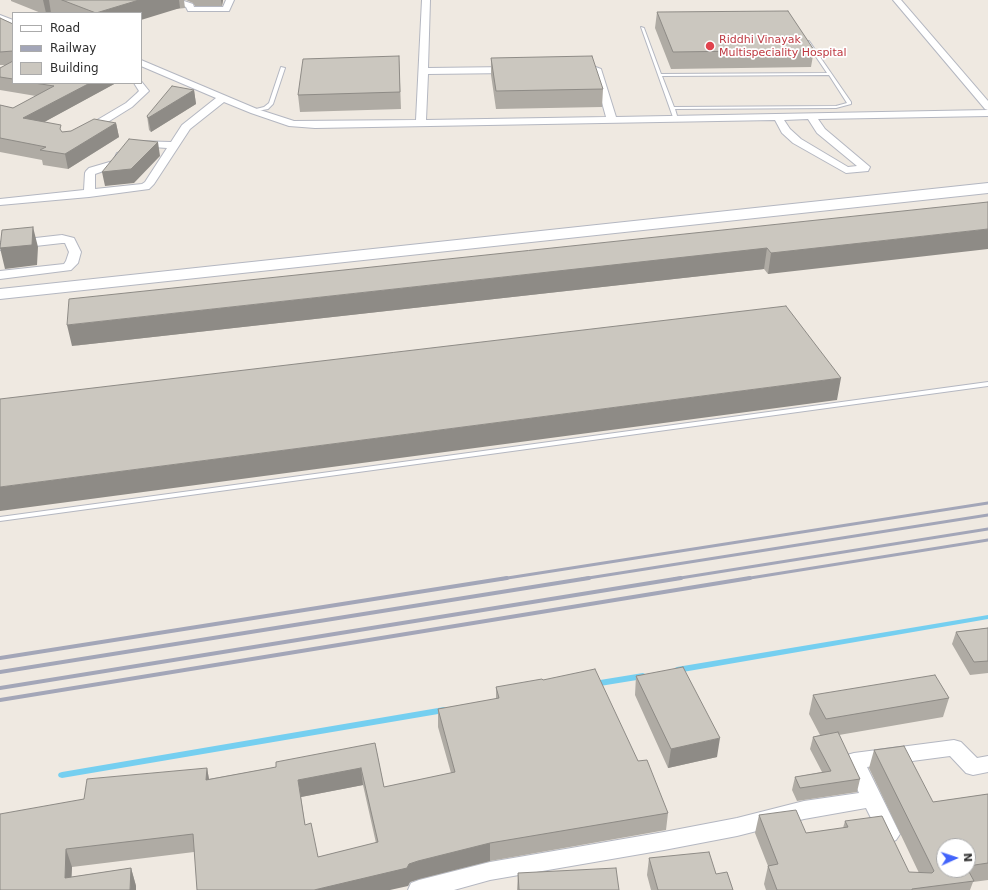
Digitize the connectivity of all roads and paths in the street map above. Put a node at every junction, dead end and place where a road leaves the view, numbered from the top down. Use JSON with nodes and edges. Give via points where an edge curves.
{"nodes":[{"id":1,"x":201,"y":0,"type":"edge"},
{"id":2,"x":230,"y":0,"type":"edge"},
{"id":3,"x":426,"y":0,"type":"edge"},
{"id":4,"x":897,"y":0,"type":"edge"},
{"id":5,"x":181,"y":1,"type":"edge"},
{"id":6,"x":5,"y":12,"type":"edge"},
{"id":7,"x":12,"y":22,"type":"edge"},
{"id":8,"x":642,"y":28,"type":"dead end"},
{"id":9,"x":806,"y":39,"type":"edge"},
{"id":10,"x":142,"y":63,"type":"edge"},
{"id":11,"x":283,"y":68,"type":"dead end"},
{"id":12,"x":571,"y":69,"type":"edge"},
{"id":13,"x":423,"y":70,"type":"junction"},
{"id":14,"x":518,"y":70,"type":"edge"},
{"id":15,"x":142,"y":71,"type":"edge"},
{"id":16,"x":161,"y":71,"type":"junction"},
{"id":17,"x":830,"y":74,"type":"junction"},
{"id":18,"x":660,"y":75,"type":"junction"},
{"id":19,"x":140,"y":84,"type":"edge"},
{"id":20,"x":223,"y":98,"type":"junction"},
{"id":21,"x":988,"y":107,"type":"edge"},
{"id":22,"x":673,"y":108,"type":"junction"},
{"id":23,"x":254,"y":111,"type":"junction"},
{"id":24,"x":988,"y":113,"type":"edge"},
{"id":25,"x":811,"y":116,"type":"junction"},
{"id":26,"x":778,"y":117,"type":"junction"},
{"id":27,"x":676,"y":119,"type":"junction"},
{"id":28,"x":612,"y":120,"type":"junction"},
{"id":29,"x":421,"y":123,"type":"junction"},
{"id":30,"x":75,"y":138,"type":"edge"},
{"id":31,"x":174,"y":145,"type":"junction"},
{"id":32,"x":988,"y":188,"type":"edge"},
{"id":33,"x":89,"y":194,"type":"junction"},
{"id":34,"x":0,"y":202,"type":"edge"},
{"id":35,"x":0,"y":246,"type":"edge"},
{"id":36,"x":0,"y":275,"type":"edge"},
{"id":37,"x":0,"y":294,"type":"edge"},
{"id":38,"x":988,"y":384,"type":"edge"},
{"id":39,"x":0,"y":519,"type":"edge"},
{"id":40,"x":988,"y":764,"type":"edge"},
{"id":41,"x":872,"y":799,"type":"junction"},
{"id":42,"x":895,"y":848,"type":"edge"},
{"id":43,"x":420,"y":890,"type":"edge"}],
"edges":[{"from":1,"to":5,"type":"street"},
{"from":2,"to":5,"type":"street","via":[[226,9],[191,9]]},
{"from":3,"to":13,"type":"street"},
{"from":4,"to":21,"type":"street"},
{"from":6,"to":7,"type":"street"},
{"from":8,"to":18,"type":"lane"},
{"from":9,"to":17,"type":"lane"},
{"from":10,"to":16,"type":"street"},
{"from":11,"to":23,"type":"lane","via":[[271,104]]},
{"from":12,"to":28,"type":"street","via":[[598,71]]},
{"from":13,"to":14,"type":"street"},
{"from":13,"to":29,"type":"street"},
{"from":15,"to":16,"type":"street"},
{"from":16,"to":20,"type":"street"},
{"from":17,"to":18,"type":"lane"},
{"from":17,"to":22,"type":"lane","via":[[849,104],[836,108]]},
{"from":18,"to":22,"type":"lane"},
{"from":19,"to":30,"type":"street","via":[[144,91],[133,102]]},
{"from":20,"to":23,"type":"street"},
{"from":20,"to":31,"type":"street","via":[[186,127]]},
{"from":22,"to":27,"type":"lane"},
{"from":23,"to":29,"type":"street","via":[[293,124]]},
{"from":24,"to":25,"type":"street"},
{"from":25,"to":26,"type":"street"},
{"from":25,"to":26,"type":"street","via":[[821,131],[865,167],[864,169],[846,170],[797,141],[786,131]]},
{"from":26,"to":27,"type":"street"},
{"from":27,"to":28,"type":"street"},
{"from":28,"to":29,"type":"street"},
{"from":31,"to":33,"type":"street","via":[[150,184],[145,187]]},
{"from":31,"to":33,"type":"street","via":[[141,142],[127,147],[117,163],[90,173]]},
{"from":32,"to":37,"type":"street"},
{"from":33,"to":34,"type":"street"},
{"from":35,"to":36,"type":"street","via":[[62,239],[70,241],[75,252],[72,263],[67,267]]},
{"from":38,"to":39,"type":"lane"},
{"from":40,"to":41,"type":"street","via":[[973,767],[954,748],[854,761]]},
{"from":41,"to":42,"type":"street"},
{"from":41,"to":43,"type":"street","via":[[804,810],[737,827],[664,841],[490,870]]}]}
